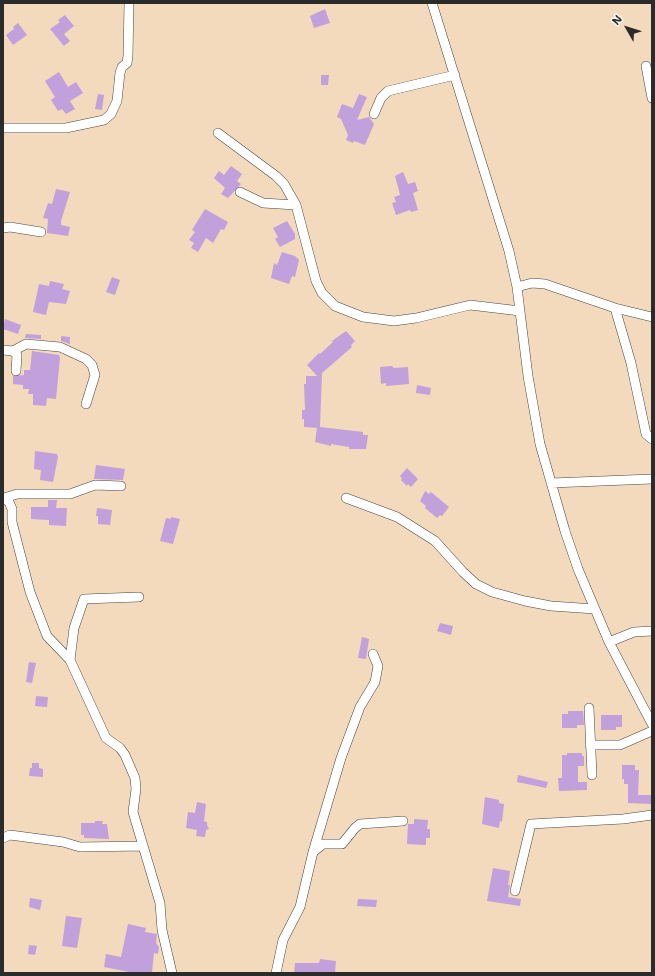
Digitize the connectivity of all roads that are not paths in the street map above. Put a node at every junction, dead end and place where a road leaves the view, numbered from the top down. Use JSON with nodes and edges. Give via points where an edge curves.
{"nodes":[{"id":1,"x":129,"y":3,"type":"edge"},
{"id":2,"x":432,"y":3,"type":"edge"},
{"id":3,"x":646,"y":66,"type":"dead end"},
{"id":4,"x":455,"y":75,"type":"junction"},
{"id":5,"x":652,"y":98,"type":"edge"},
{"id":6,"x":374,"y":114,"type":"dead end"},
{"id":7,"x":3,"y":128,"type":"edge"},
{"id":8,"x":218,"y":133,"type":"dead end"},
{"id":9,"x":240,"y":192,"type":"dead end"},
{"id":10,"x":296,"y":205,"type":"junction"},
{"id":11,"x":3,"y":228,"type":"edge"},
{"id":12,"x":41,"y":232,"type":"dead end"},
{"id":13,"x":517,"y":287,"type":"junction"},
{"id":14,"x":615,"y":308,"type":"junction"},
{"id":15,"x":520,"y":311,"type":"junction"},
{"id":16,"x":652,"y":317,"type":"edge"},
{"id":17,"x":3,"y":350,"type":"edge"},
{"id":18,"x":13,"y":351,"type":"junction"},
{"id":19,"x":16,"y":371,"type":"dead end"},
{"id":20,"x":86,"y":404,"type":"dead end"},
{"id":21,"x":652,"y":439,"type":"edge"},
{"id":22,"x":652,"y":479,"type":"edge"},
{"id":23,"x":551,"y":483,"type":"junction"},
{"id":24,"x":121,"y":486,"type":"dead end"},
{"id":25,"x":4,"y":498,"type":"edge"},
{"id":26,"x":346,"y":498,"type":"dead end"},
{"id":27,"x":139,"y":597,"type":"dead end"},
{"id":28,"x":595,"y":609,"type":"junction"},
{"id":29,"x":652,"y":631,"type":"edge"},
{"id":30,"x":610,"y":642,"type":"junction"},
{"id":31,"x":373,"y":654,"type":"dead end"},
{"id":32,"x":70,"y":660,"type":"junction"},
{"id":33,"x":589,"y":708,"type":"dead end"},
{"id":34,"x":652,"y":724,"type":"edge"},
{"id":35,"x":652,"y":731,"type":"edge"},
{"id":36,"x":590,"y":745,"type":"junction"},
{"id":37,"x":592,"y":775,"type":"dead end"},
{"id":38,"x":652,"y":816,"type":"edge"},
{"id":39,"x":403,"y":822,"type":"dead end"},
{"id":40,"x":3,"y":838,"type":"edge"},
{"id":41,"x":143,"y":846,"type":"junction"},
{"id":42,"x":313,"y":852,"type":"junction"},
{"id":43,"x":515,"y":891,"type":"dead end"},
{"id":44,"x":172,"y":973,"type":"edge"},
{"id":45,"x":276,"y":973,"type":"edge"}],
"edges":[{"from":1,"to":7,"type":"street","via":[[127,63],[122,67],[117,101],[111,114],[104,120],[66,128]]},
{"from":2,"to":4,"type":"street"},
{"from":3,"to":5,"type":"street"},
{"from":4,"to":6,"type":"street","via":[[388,91],[381,98]]},
{"from":4,"to":13,"type":"street","via":[[490,186]]},
{"from":8,"to":10,"type":"street","via":[[276,176],[284,184]]},
{"from":9,"to":10,"type":"street","via":[[263,203]]},
{"from":10,"to":15,"type":"street","via":[[310,264],[322,293],[327,300],[348,312],[363,317],[394,321],[470,305]]},
{"from":11,"to":12,"type":"street"},
{"from":13,"to":14,"type":"street","via":[[532,283],[545,284]]},
{"from":13,"to":15,"type":"street"},
{"from":14,"to":16,"type":"street"},
{"from":14,"to":21,"type":"street","via":[[616,319],[631,363],[646,434]]},
{"from":15,"to":23,"type":"street","via":[[532,400],[540,444]]},
{"from":17,"to":18,"type":"street"},
{"from":18,"to":19,"type":"street","via":[[17,355]]},
{"from":18,"to":20,"type":"street","via":[[26,344],[60,347],[86,359],[92,365],[95,375]]},
{"from":22,"to":23,"type":"street"},
{"from":23,"to":28,"type":"street","via":[[573,553]]},
{"from":24,"to":25,"type":"street","via":[[95,485],[70,494],[17,494]]},
{"from":25,"to":32,"type":"street","via":[[12,509],[12,522],[30,592],[48,636]]},
{"from":26,"to":28,"type":"street","via":[[397,517],[435,541],[462,572],[476,584],[492,592],[551,606]]},
{"from":27,"to":32,"type":"street","via":[[84,599],[74,628]]},
{"from":28,"to":30,"type":"street"},
{"from":29,"to":30,"type":"street","via":[[634,632]]},
{"from":30,"to":34,"type":"street"},
{"from":31,"to":42,"type":"street","via":[[378,666],[375,682],[360,707],[341,758]]},
{"from":32,"to":41,"type":"street","via":[[106,738],[120,748],[135,778],[133,812]]},
{"from":33,"to":36,"type":"street"},
{"from":35,"to":36,"type":"street","via":[[620,745]]},
{"from":36,"to":37,"type":"street"},
{"from":38,"to":43,"type":"street","via":[[531,824]]},
{"from":39,"to":42,"type":"street","via":[[360,824],[346,842],[323,844]]},
{"from":40,"to":41,"type":"street","via":[[10,835],[63,842],[80,847]]},
{"from":41,"to":44,"type":"street","via":[[160,903],[162,930]]},
{"from":42,"to":45,"type":"street","via":[[300,907],[283,940]]}]}
